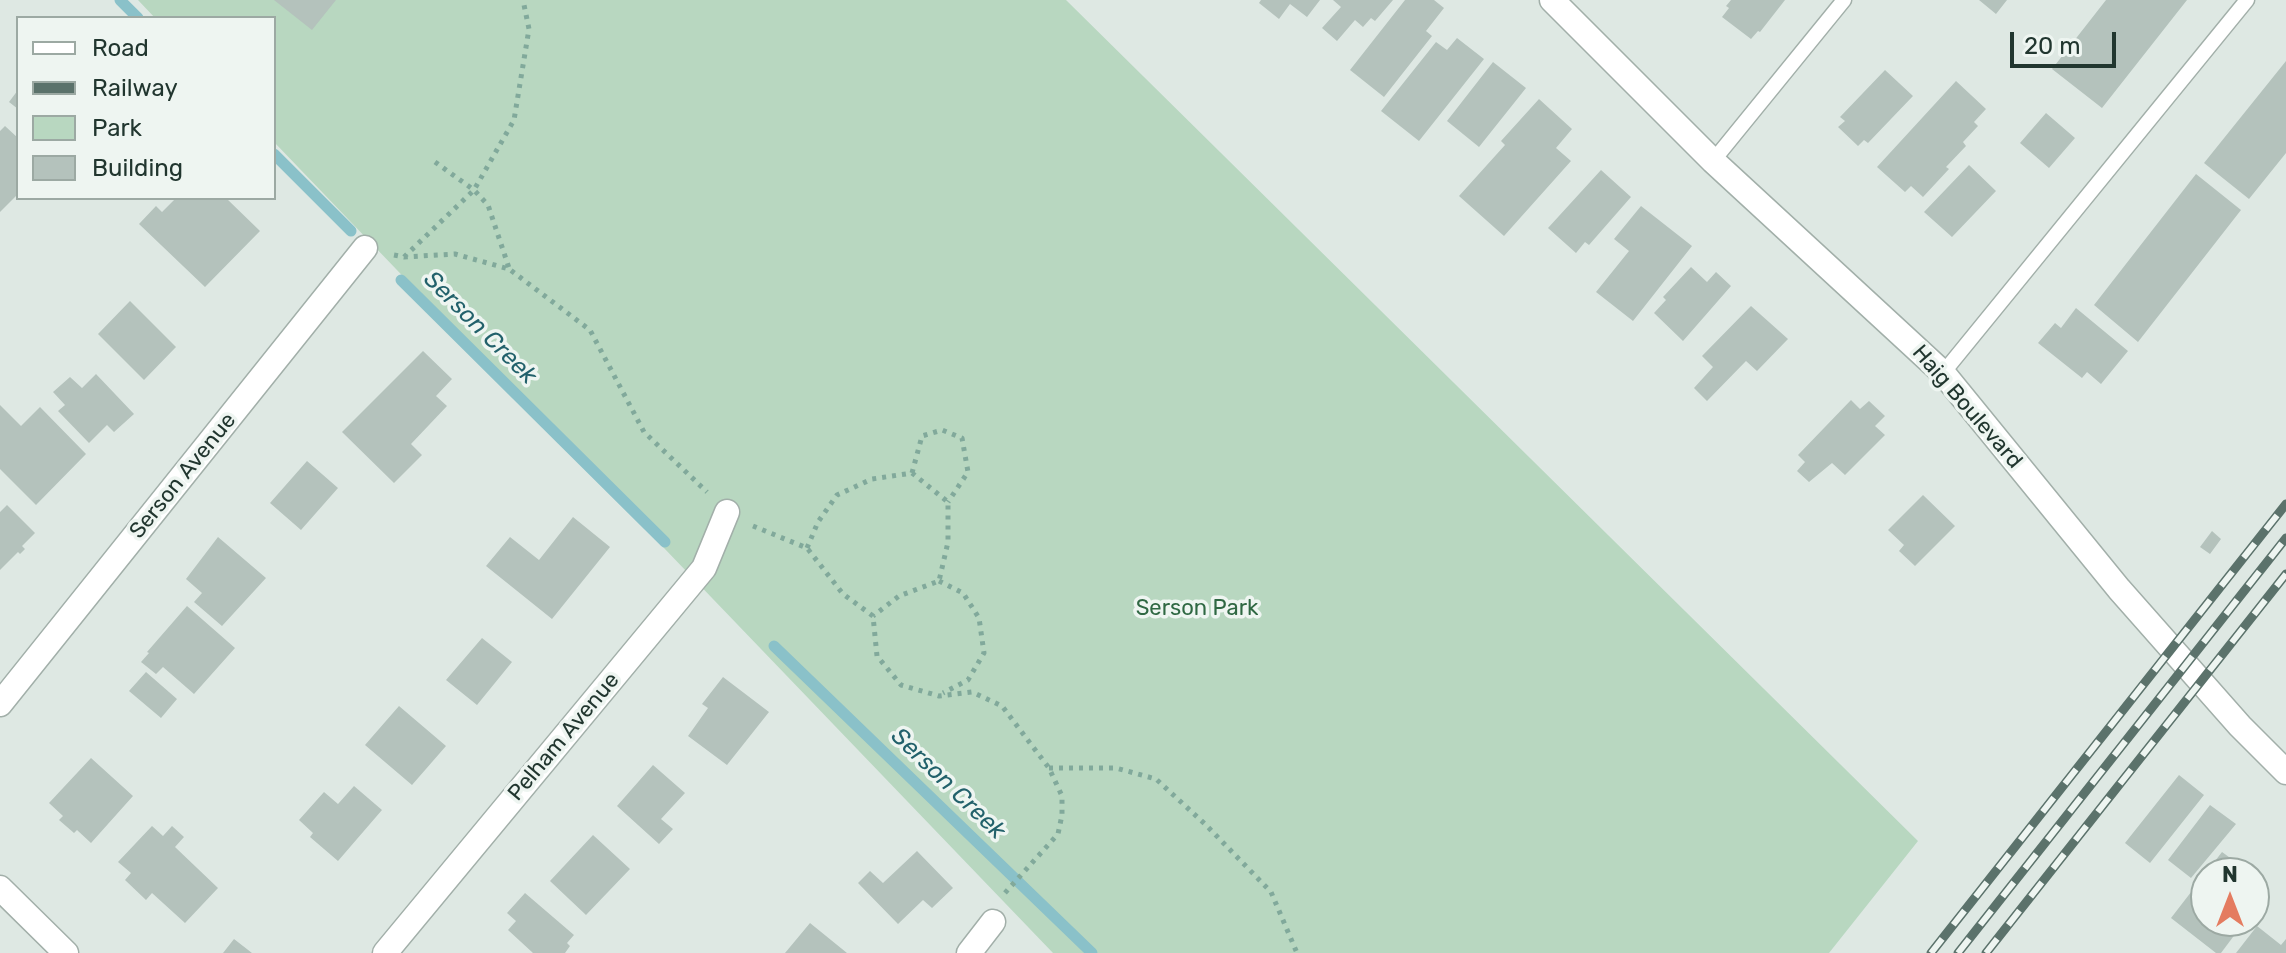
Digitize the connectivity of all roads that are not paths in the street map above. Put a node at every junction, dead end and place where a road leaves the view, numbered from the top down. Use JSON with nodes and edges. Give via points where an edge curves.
{"nodes":[{"id":1,"x":1552,"y":0,"type":"edge"},
{"id":2,"x":1844,"y":0,"type":"edge"},
{"id":3,"x":2247,"y":0,"type":"edge"},
{"id":4,"x":1713,"y":161,"type":"junction"},
{"id":5,"x":365,"y":248,"type":"dead end"},
{"id":6,"x":1943,"y":373,"type":"junction"},
{"id":7,"x":727,"y":512,"type":"road end"},
{"id":8,"x":0,"y":704,"type":"edge"},
{"id":9,"x":2286,"y":772,"type":"edge"},
{"id":10,"x":0,"y":888,"type":"edge"},
{"id":11,"x":994,"y":912,"type":"road end"},
{"id":12,"x":66,"y":953,"type":"edge"},
{"id":13,"x":385,"y":953,"type":"edge"},
{"id":14,"x":969,"y":953,"type":"edge"}],
"edges":[{"from":1,"to":4,"type":"street","name":"Haig Boulevard"},
{"from":2,"to":4,"type":"lane"},
{"from":3,"to":6,"type":"lane"},
{"from":4,"to":6,"type":"street","name":"Haig Boulevard"},
{"from":5,"to":8,"type":"street","name":"Serson Avenue"},
{"from":6,"to":9,"type":"street","name":"Haig Boulevard","via":[[2119,589]]},
{"from":7,"to":13,"type":"street","name":"Pelham Avenue","via":[[704,568]]},
{"from":10,"to":12,"type":"street"},
{"from":11,"to":14,"type":"street"}]}
